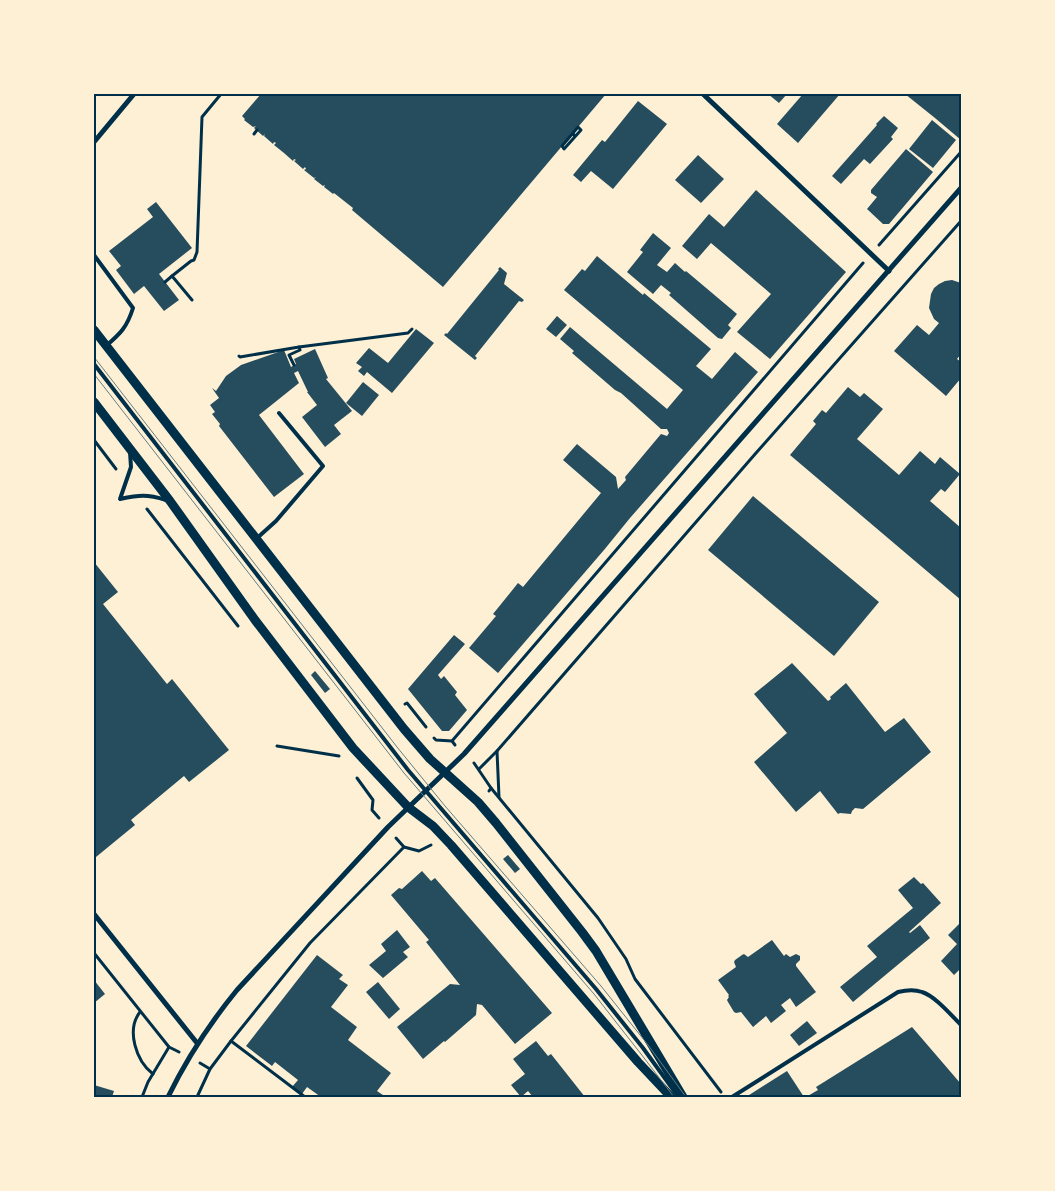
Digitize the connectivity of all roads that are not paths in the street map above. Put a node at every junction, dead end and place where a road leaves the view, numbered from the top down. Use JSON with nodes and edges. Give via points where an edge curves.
{"nodes":[{"id":1,"x":134,"y":94,"type":"edge"},
{"id":2,"x":703,"y":94,"type":"edge"},
{"id":3,"x":94,"y":142,"type":"edge"},
{"id":4,"x":961,"y":188,"type":"edge"},
{"id":5,"x":94,"y":255,"type":"edge"},
{"id":6,"x":889,"y":271,"type":"junction"},
{"id":7,"x":94,"y":330,"type":"edge"},
{"id":8,"x":106,"y":346,"type":"junction"},
{"id":9,"x":94,"y":364,"type":"edge"},
{"id":10,"x":94,"y":402,"type":"edge"},
{"id":11,"x":279,"y":413,"type":"dead end"},
{"id":12,"x":130,"y":450,"type":"junction"},
{"id":13,"x":170,"y":501,"type":"junction"},
{"id":14,"x":256,"y":539,"type":"junction"},
{"id":15,"x":444,"y":773,"type":"junction"},
{"id":16,"x":426,"y":791,"type":"junction"},
{"id":17,"x":408,"y":807,"type":"junction"},
{"id":18,"x":94,"y":914,"type":"edge"},
{"id":19,"x":961,"y":1025,"type":"edge"},
{"id":20,"x":198,"y":1043,"type":"junction"},
{"id":21,"x":168,"y":1097,"type":"edge"},
{"id":22,"x":671,"y":1097,"type":"edge"},
{"id":23,"x":679,"y":1097,"type":"edge"},
{"id":24,"x":683,"y":1097,"type":"edge"},
{"id":25,"x":732,"y":1097,"type":"edge"}],
"edges":[{"from":1,"to":3,"type":"street"},
{"from":2,"to":6,"type":"street"},
{"from":4,"to":6,"type":"street"},
{"from":5,"to":8,"type":"lane","via":[[133,308],[121,333]]},
{"from":6,"to":15,"type":"street"},
{"from":7,"to":8,"type":"street"},
{"from":8,"to":14,"type":"street"},
{"from":9,"to":16,"type":"lane"},
{"from":10,"to":12,"type":"street"},
{"from":11,"to":14,"type":"lane","via":[[323,466]]},
{"from":12,"to":13,"type":"street"},
{"from":12,"to":13,"type":"lane","via":[[131,467],[120,499],[152,495]]},
{"from":13,"to":17,"type":"street","via":[[255,620],[353,748]]},
{"from":14,"to":15,"type":"street","via":[[401,725]]},
{"from":15,"to":16,"type":"street"},
{"from":15,"to":24,"type":"street","via":[[496,822],[582,932]]},
{"from":16,"to":17,"type":"street"},
{"from":16,"to":23,"type":"lane","via":[[596,989]]},
{"from":17,"to":20,"type":"street","via":[[254,970]]},
{"from":17,"to":22,"type":"street","via":[[451,845]]},
{"from":18,"to":20,"type":"street"},
{"from":19,"to":25,"type":"lane","via":[[923,992],[898,992]]},
{"from":20,"to":21,"type":"street"}]}
